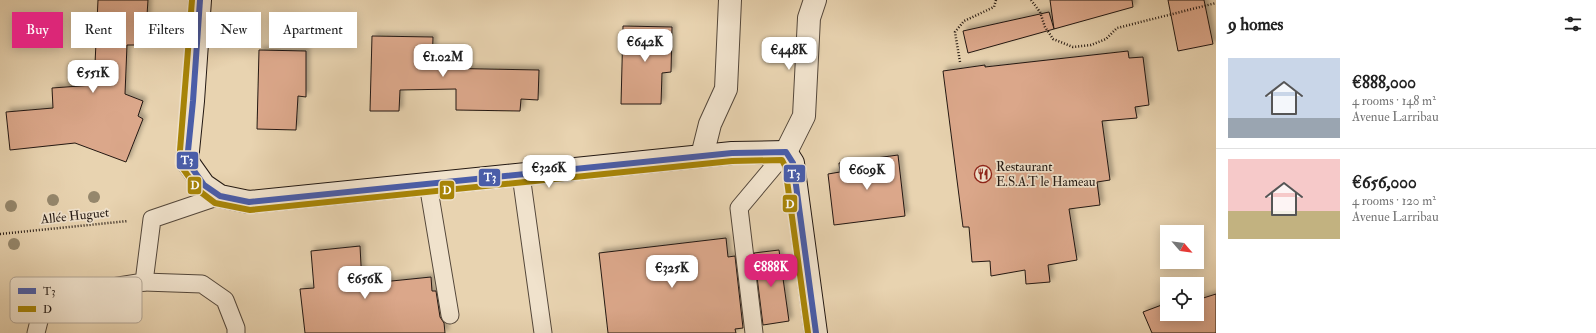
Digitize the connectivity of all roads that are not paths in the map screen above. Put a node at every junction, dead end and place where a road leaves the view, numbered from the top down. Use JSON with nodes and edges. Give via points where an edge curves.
{"nodes":[{"id":1,"x":200,"y":0,"type":"edge"},
{"id":2,"x":730,"y":0,"type":"edge"},
{"id":3,"x":815,"y":0,"type":"edge"},
{"id":4,"x":786,"y":152,"type":"junction"},
{"id":5,"x":702,"y":156,"type":"junction"},
{"id":6,"x":521,"y":175,"type":"junction"},
{"id":7,"x":428,"y":184,"type":"junction"},
{"id":8,"x":220,"y":196,"type":"junction"},
{"id":9,"x":144,"y":282,"type":"joint"},
{"id":10,"x":450,"y":315,"type":"dead end"},
{"id":11,"x":38,"y":323,"type":"edge"},
{"id":12,"x":36,"y":333,"type":"edge"},
{"id":13,"x":236,"y":333,"type":"edge"},
{"id":14,"x":543,"y":333,"type":"edge"},
{"id":15,"x":754,"y":333,"type":"edge"},
{"id":16,"x":816,"y":333,"type":"edge"}],
"edges":[{"from":1,"to":8,"type":"street","via":[[187,161],[204,185]]},
{"from":2,"to":5,"type":"street","via":[[726,89],[710,124]]},
{"from":3,"to":4,"type":"street","via":[[809,18],[804,116]]},
{"from":4,"to":5,"type":"street","via":[[742,152]]},
{"from":4,"to":15,"type":"lane","via":[[739,208]]},
{"from":4,"to":16,"type":"street","via":[[793,163]]},
{"from":5,"to":6,"type":"street"},
{"from":6,"to":7,"type":"street"},
{"from":6,"to":14,"type":"lane"},
{"from":7,"to":8,"type":"street","via":[[249,202]]},
{"from":7,"to":10,"type":"lane"},
{"from":8,"to":9,"type":"lane","via":[[152,219]]},
{"from":9,"to":13,"type":"lane","via":[[202,284],[225,300]]},
{"from":11,"to":12,"type":"lane"}]}
